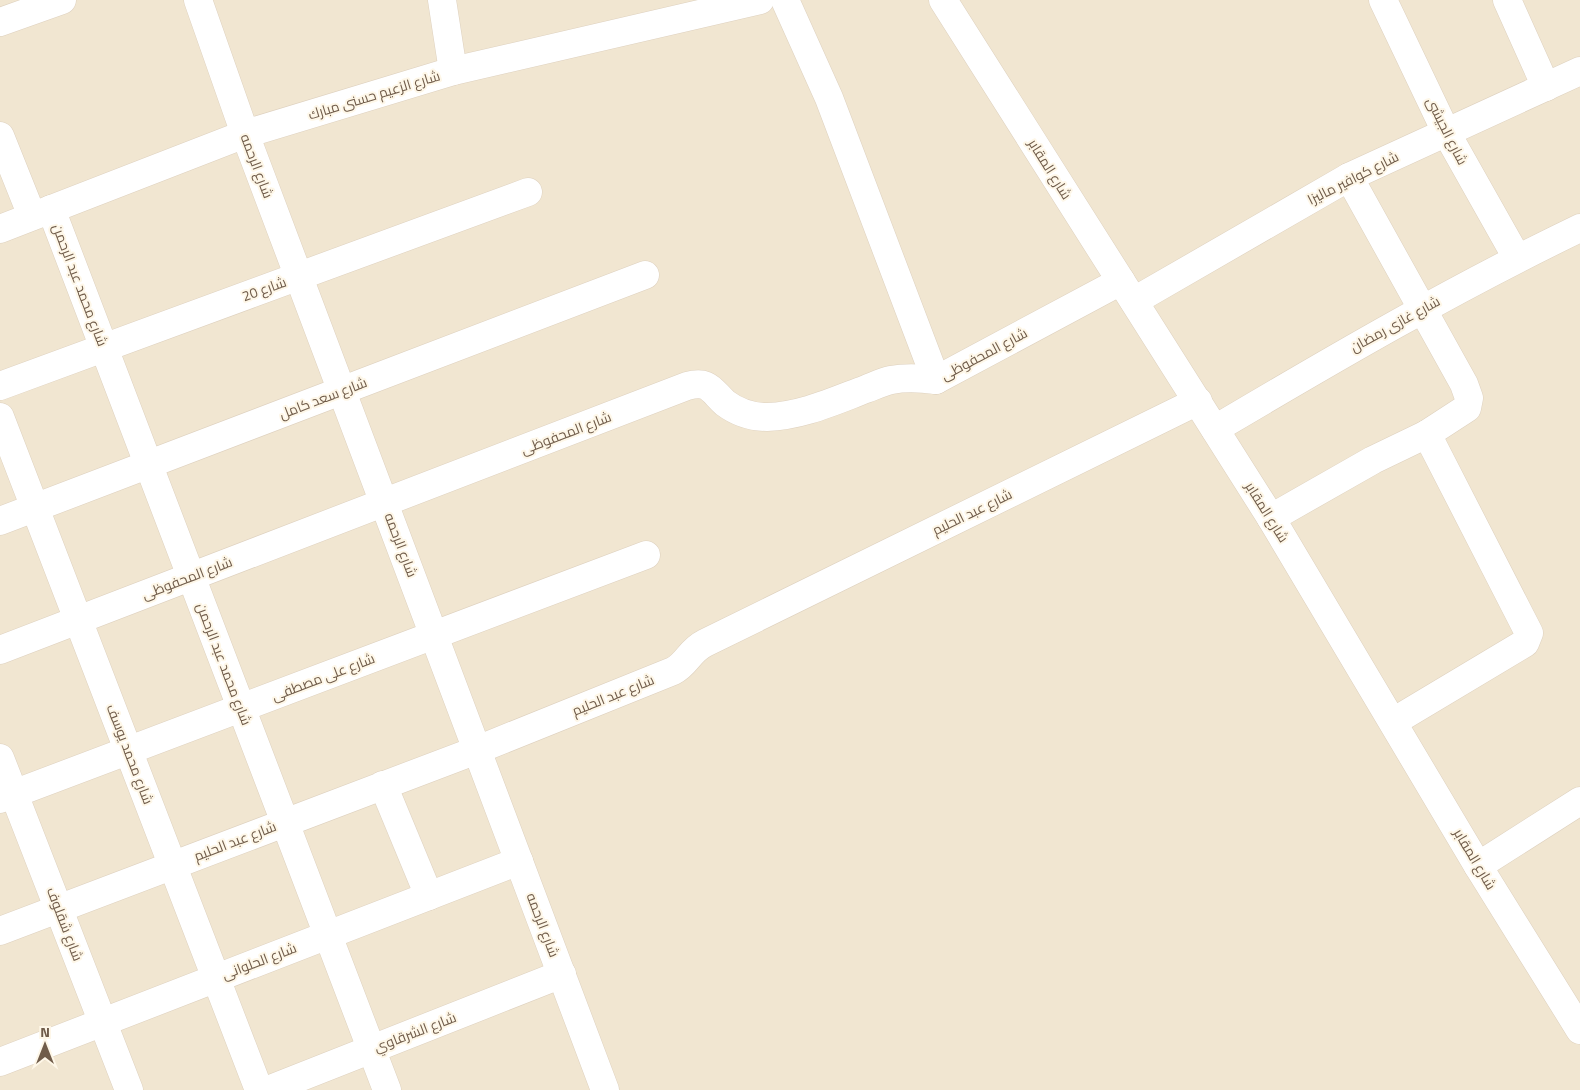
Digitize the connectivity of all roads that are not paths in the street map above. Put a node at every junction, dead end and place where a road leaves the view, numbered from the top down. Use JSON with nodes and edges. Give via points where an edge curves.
{"nodes":[{"id":1,"x":62,"y":0,"type":"edge"},
{"id":2,"x":198,"y":0,"type":"edge"},
{"id":3,"x":442,"y":0,"type":"edge"},
{"id":4,"x":760,"y":0,"type":"edge"},
{"id":5,"x":786,"y":0,"type":"edge"},
{"id":6,"x":943,"y":0,"type":"edge"},
{"id":7,"x":1383,"y":0,"type":"edge"},
{"id":8,"x":1507,"y":0,"type":"edge"},
{"id":9,"x":0,"y":22,"type":"edge"},
{"id":10,"x":453,"y":71,"type":"junction"},
{"id":11,"x":1579,"y":75,"type":"edge"},
{"id":12,"x":1546,"y":87,"type":"junction"},
{"id":13,"x":1446,"y":132,"type":"junction"},
{"id":14,"x":245,"y":134,"type":"junction"},
{"id":15,"x":0,"y":136,"type":"edge"},
{"id":16,"x":1349,"y":177,"type":"junction"},
{"id":17,"x":528,"y":192,"type":"dead end"},
{"id":18,"x":41,"y":213,"type":"junction"},
{"id":19,"x":1580,"y":228,"type":"edge"},
{"id":20,"x":0,"y":229,"type":"edge"},
{"id":21,"x":1517,"y":258,"type":"junction"},
{"id":22,"x":645,"y":275,"type":"dead end"},
{"id":23,"x":299,"y":276,"type":"junction"},
{"id":24,"x":1127,"y":291,"type":"junction"},
{"id":25,"x":1423,"y":308,"type":"junction"},
{"id":26,"x":104,"y":348,"type":"junction"},
{"id":27,"x":936,"y":380,"type":"junction"},
{"id":28,"x":0,"y":386,"type":"edge"},
{"id":29,"x":342,"y":390,"type":"junction"},
{"id":30,"x":1198,"y":401,"type":"junction"},
{"id":31,"x":0,"y":417,"type":"edge"},
{"id":32,"x":1215,"y":429,"type":"junction"},
{"id":33,"x":1428,"y":434,"type":"junction"},
{"id":34,"x":148,"y":465,"type":"junction"},
{"id":35,"x":385,"y":503,"type":"junction"},
{"id":36,"x":35,"y":508,"type":"junction"},
{"id":37,"x":1271,"y":518,"type":"junction"},
{"id":38,"x":0,"y":521,"type":"edge"},
{"id":39,"x":646,"y":555,"type":"dead end"},
{"id":40,"x":191,"y":576,"type":"junction"},
{"id":41,"x":78,"y":620,"type":"junction"},
{"id":42,"x":434,"y":635,"type":"junction"},
{"id":43,"x":0,"y":650,"type":"edge"},
{"id":44,"x":241,"y":708,"type":"junction"},
{"id":45,"x":1393,"y":722,"type":"junction"},
{"id":46,"x":128,"y":750,"type":"junction"},
{"id":47,"x":477,"y":750,"type":"junction"},
{"id":48,"x":0,"y":758,"type":"edge"},
{"id":49,"x":383,"y":785,"type":"junction"},
{"id":50,"x":7,"y":796,"type":"edge"},
{"id":51,"x":1580,"y":801,"type":"edge"},
{"id":52,"x":285,"y":823,"type":"junction"},
{"id":53,"x":519,"y":861,"type":"junction"},
{"id":54,"x":173,"y":865,"type":"junction"},
{"id":55,"x":1478,"y":866,"type":"junction"},
{"id":56,"x":429,"y":896,"type":"junction"},
{"id":57,"x":58,"y":908,"type":"junction"},
{"id":58,"x":0,"y":931,"type":"edge"},
{"id":59,"x":328,"y":935,"type":"junction"},
{"id":60,"x":562,"y":974,"type":"junction"},
{"id":61,"x":216,"y":978,"type":"junction"},
{"id":62,"x":103,"y":1022,"type":"junction"},
{"id":63,"x":1580,"y":1030,"type":"edge"},
{"id":64,"x":371,"y":1049,"type":"junction"},
{"id":65,"x":0,"y":1062,"type":"edge"},
{"id":66,"x":129,"y":1090,"type":"edge"},
{"id":67,"x":259,"y":1090,"type":"edge"},
{"id":68,"x":268,"y":1090,"type":"edge"},
{"id":69,"x":387,"y":1090,"type":"edge"},
{"id":70,"x":604,"y":1090,"type":"edge"}],
"edges":[{"from":1,"to":9,"type":"street"},
{"from":2,"to":14,"type":"street","name":"شارع الرحمه"},
{"from":3,"to":10,"type":"street"},
{"from":4,"to":10,"type":"street","name":"شارع الزعيم حسنى مبارك"},
{"from":5,"to":27,"type":"street","via":[[829,98]]},
{"from":6,"to":24,"type":"street","name":"شارع المقابر"},
{"from":7,"to":13,"type":"street","name":"شارع الجيشى"},
{"from":8,"to":12,"type":"street"},
{"from":10,"to":14,"type":"street","name":"شارع الزعيم حسنى مبارك"},
{"from":11,"to":12,"type":"street","name":"شارع كوافير ماليزا"},
{"from":12,"to":13,"type":"street","name":"شارع كوافير ماليزا"},
{"from":13,"to":16,"type":"street","name":"شارع كوافير ماليزا"},
{"from":13,"to":21,"type":"street","name":"شارع الجيشى"},
{"from":14,"to":18,"type":"street","name":"شارع الزعيم حسنى مبارك"},
{"from":14,"to":23,"type":"street","name":"شارع الرحمه"},
{"from":15,"to":18,"type":"street","name":"شارع محمد عبد الرحمن"},
{"from":16,"to":24,"type":"street","name":"شارع كوافير ماليزا"},
{"from":16,"to":25,"type":"street"},
{"from":17,"to":23,"type":"street","name":"شارع 20"},
{"from":18,"to":20,"type":"street","name":"شارع الزعيم حسنى مبارك"},
{"from":18,"to":26,"type":"street","name":"شارع محمد عبد الرحمن"},
{"from":19,"to":21,"type":"street","name":"شارع غازى رمضان"},
{"from":21,"to":25,"type":"street","name":"شارع غازى رمضان"},
{"from":22,"to":29,"type":"street","name":"شارع سعد كامل"},
{"from":23,"to":26,"type":"street","name":"شارع 20"},
{"from":23,"to":29,"type":"street","name":"شارع الرحمه"},
{"from":24,"to":27,"type":"street","name":"شارع المحفوظى"},
{"from":24,"to":30,"type":"street","name":"شارع المقابر"},
{"from":25,"to":32,"type":"street","name":"شارع غازى رمضان"},
{"from":25,"to":33,"type":"street","via":[[1469,398],[1467,408]]},
{"from":26,"to":28,"type":"street","name":"شارع 20"},
{"from":26,"to":34,"type":"street","name":"شارع محمد عبد الرحمن"},
{"from":27,"to":35,"type":"street","name":"شارع المحفوظى","via":[[912,377],[890,380],[784,417],[757,417],[740,412],[725,403],[714,390],[701,384],[694,385]]},
{"from":29,"to":34,"type":"street","name":"شارع سعد كامل"},
{"from":29,"to":35,"type":"street","name":"شارع الرحمه"},
{"from":30,"to":32,"type":"street","name":"شارع المقابر"},
{"from":30,"to":47,"type":"street","name":"شارع عبد الحليم","via":[[705,643],[673,671]]},
{"from":31,"to":36,"type":"street","name":"شارع محمد يوسف"},
{"from":32,"to":37,"type":"street","name":"شارع المقابر"},
{"from":33,"to":37,"type":"street","via":[[1374,460]]},
{"from":33,"to":45,"type":"street","via":[[1529,633],[1525,643]]},
{"from":34,"to":36,"type":"street","name":"شارع سعد كامل"},
{"from":34,"to":40,"type":"street","name":"شارع محمد عبد الرحمن"},
{"from":35,"to":40,"type":"street","name":"شارع المحفوظى"},
{"from":35,"to":42,"type":"street","name":"شارع الرحمه"},
{"from":36,"to":38,"type":"street","name":"شارع سعد كامل"},
{"from":36,"to":41,"type":"street","name":"شارع محمد يوسف"},
{"from":37,"to":45,"type":"street","name":"شارع المقابر"},
{"from":39,"to":42,"type":"street","name":"شارع على مصطفى"},
{"from":40,"to":41,"type":"street","name":"شارع المحفوظى"},
{"from":40,"to":44,"type":"street","name":"شارع محمد عبد الرحمن"},
{"from":41,"to":43,"type":"street","name":"شارع المحفوظى"},
{"from":41,"to":46,"type":"street","name":"شارع محمد يوسف"},
{"from":42,"to":44,"type":"street","name":"شارع على مصطفى"},
{"from":42,"to":47,"type":"street","name":"شارع الرحمه"},
{"from":44,"to":46,"type":"street","name":"شارع على مصطفى"},
{"from":44,"to":52,"type":"street","name":"شارع محمد عبد الرحمن"},
{"from":45,"to":55,"type":"street","name":"شارع المقابر"},
{"from":46,"to":50,"type":"street","name":"شارع على مصطفى"},
{"from":46,"to":54,"type":"street","name":"شارع محمد يوسف"},
{"from":47,"to":49,"type":"street","name":"شارع عبد الحليم"},
{"from":47,"to":53,"type":"street","name":"شارع الرحمه"},
{"from":48,"to":50,"type":"street","name":"شارع شقلوف"},
{"from":49,"to":52,"type":"street","name":"شارع عبد الحليم"},
{"from":49,"to":56,"type":"street"},
{"from":50,"to":57,"type":"street","name":"شارع شقلوف"},
{"from":51,"to":55,"type":"street"},
{"from":52,"to":54,"type":"street","name":"شارع عبد الحليم"},
{"from":52,"to":59,"type":"street","name":"شارع محمد عبد الرحمن"},
{"from":53,"to":56,"type":"street","name":"شارع الحلوانى"},
{"from":53,"to":60,"type":"street","name":"شارع الرحمه"},
{"from":54,"to":57,"type":"street","name":"شارع عبد الحليم"},
{"from":54,"to":61,"type":"street","name":"شارع محمد يوسف"},
{"from":55,"to":63,"type":"street","name":"شارع المقابر"},
{"from":56,"to":59,"type":"street","name":"شارع الحلوانى"},
{"from":57,"to":58,"type":"street","name":"شارع عبد الحليم"},
{"from":57,"to":62,"type":"street","name":"شارع شقلوف"},
{"from":59,"to":61,"type":"street","name":"شارع الحلوانى"},
{"from":59,"to":64,"type":"street","name":"شارع محمد عبد الرحمن"},
{"from":60,"to":64,"type":"street","name":"شارع الشرقاوي"},
{"from":60,"to":70,"type":"street","name":"شارع الرحمه"},
{"from":61,"to":62,"type":"street","name":"شارع الحلوانى"},
{"from":61,"to":67,"type":"street","name":"شارع محمد يوسف"},
{"from":62,"to":65,"type":"street","name":"شارع الحلوانى"},
{"from":62,"to":66,"type":"street","name":"شارع شقلوف"},
{"from":64,"to":68,"type":"street","name":"شارع الشرقاوي"},
{"from":64,"to":69,"type":"street","name":"شارع محمد عبد الرحمن"}]}
